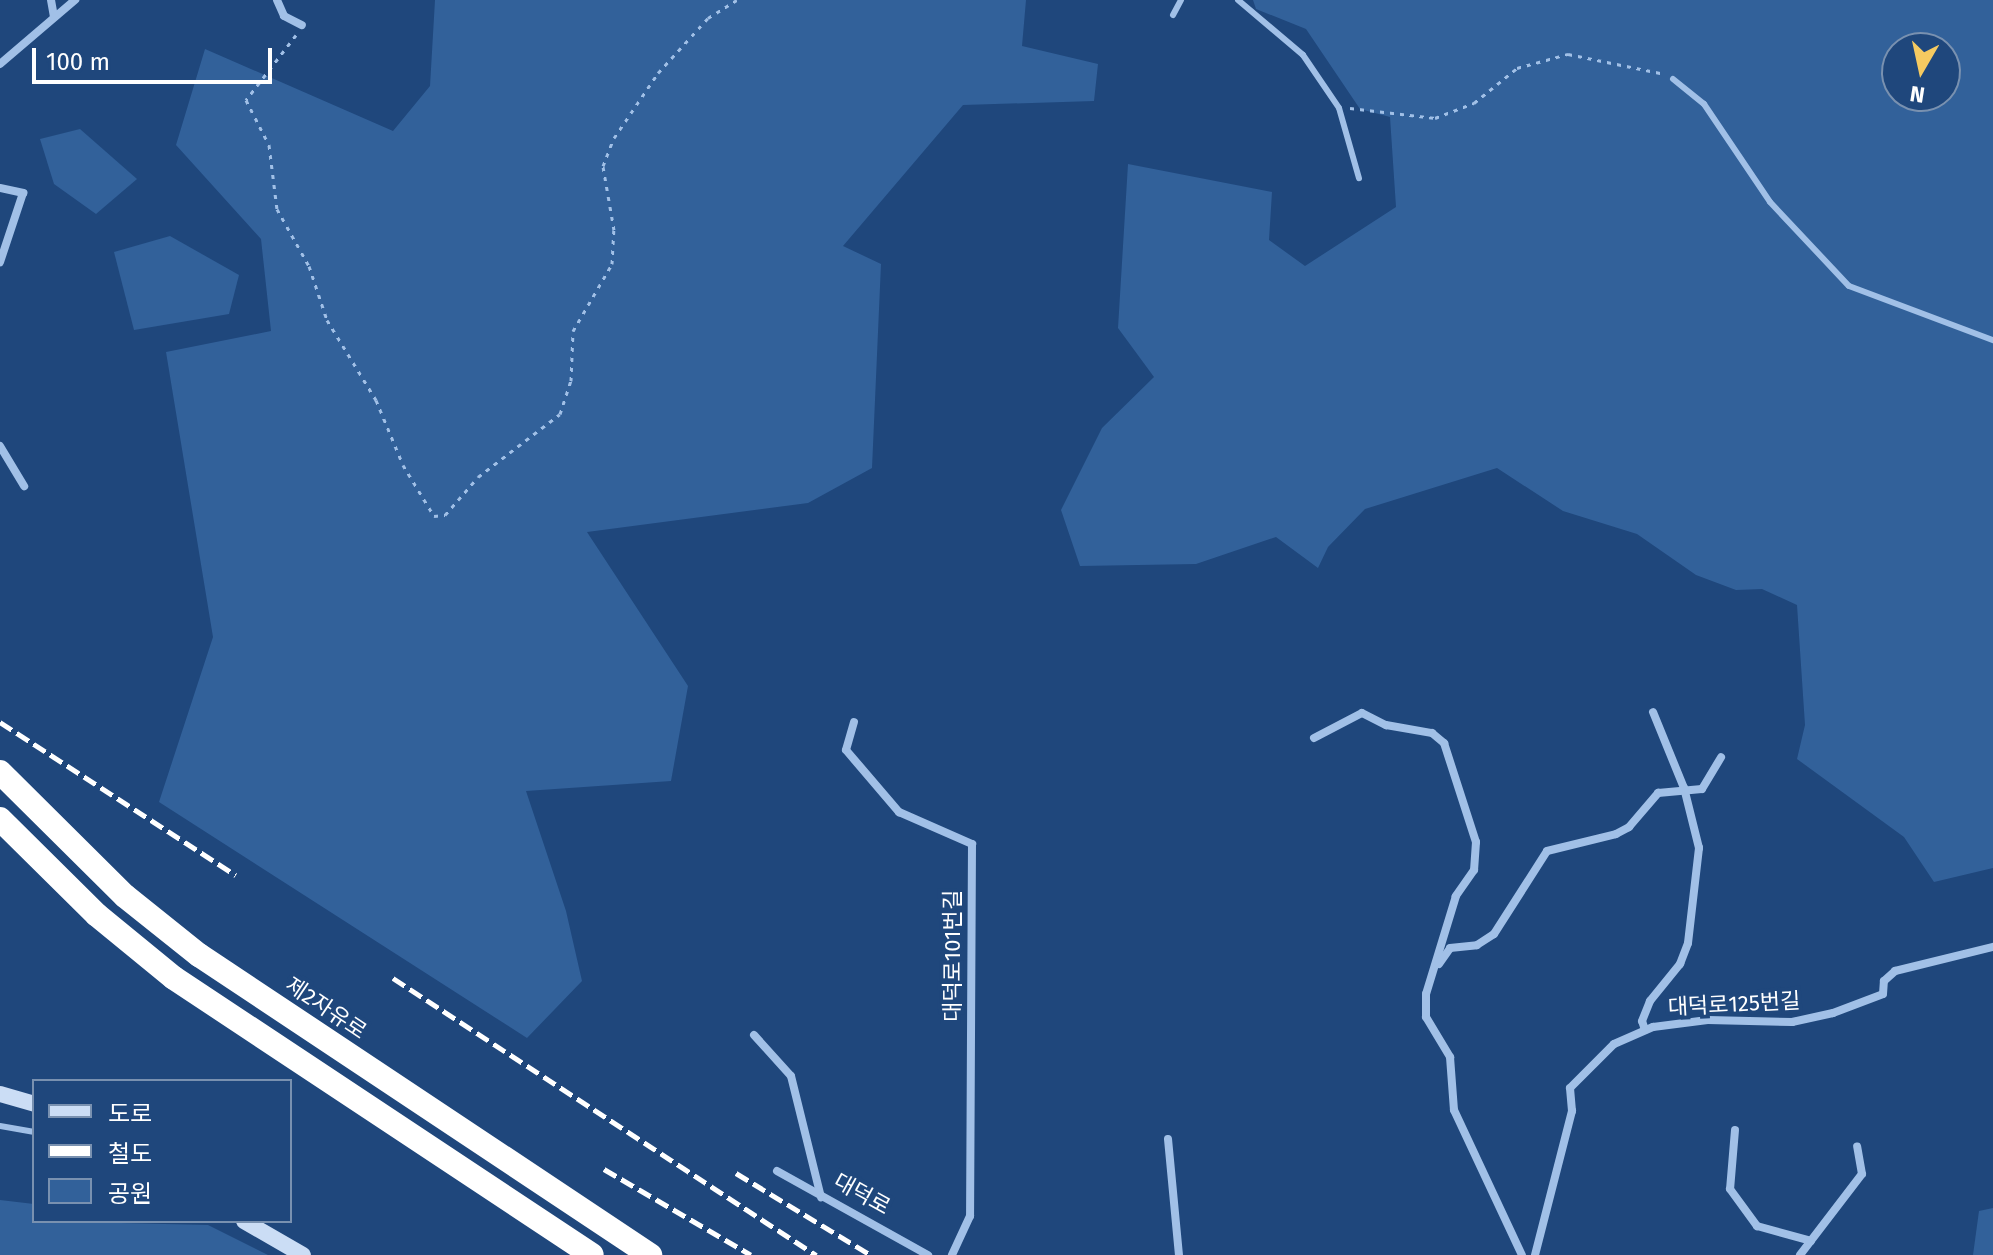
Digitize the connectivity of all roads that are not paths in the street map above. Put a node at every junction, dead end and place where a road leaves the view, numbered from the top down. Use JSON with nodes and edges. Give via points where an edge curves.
{"nodes":[{"id":1,"x":51,"y":0,"type":"edge"},
{"id":2,"x":75,"y":0,"type":"edge"},
{"id":3,"x":277,"y":0,"type":"edge"},
{"id":4,"x":1181,"y":0,"type":"edge"},
{"id":5,"x":1238,"y":0,"type":"edge"},
{"id":6,"x":1173,"y":15,"type":"dead end"},
{"id":7,"x":54,"y":17,"type":"junction"},
{"id":8,"x":302,"y":25,"type":"road end"},
{"id":9,"x":0,"y":64,"type":"edge"},
{"id":10,"x":1673,"y":79,"type":"road end"},
{"id":11,"x":1359,"y":178,"type":"dead end"},
{"id":12,"x":0,"y":188,"type":"edge"},
{"id":13,"x":0,"y":262,"type":"edge"},
{"id":14,"x":1993,"y":340,"type":"edge"},
{"id":15,"x":0,"y":446,"type":"edge"},
{"id":16,"x":24,"y":486,"type":"dead end"},
{"id":17,"x":1653,"y":712,"type":"dead end"},
{"id":18,"x":854,"y":722,"type":"dead end"},
{"id":19,"x":1314,"y":738,"type":"dead end"},
{"id":20,"x":1721,"y":757,"type":"dead end"},
{"id":21,"x":0,"y":772,"type":"edge"},
{"id":22,"x":1684,"y":788,"type":"junction"},
{"id":23,"x":0,"y":819,"type":"edge"},
{"id":24,"x":1993,"y":947,"type":"edge"},
{"id":25,"x":1436,"y":967,"type":"junction"},
{"id":26,"x":1645,"y":1030,"type":"junction"},
{"id":27,"x":754,"y":1035,"type":"dead end"},
{"id":28,"x":0,"y":1094,"type":"edge"},
{"id":29,"x":32,"y":1103,"type":"edge"},
{"id":30,"x":0,"y":1126,"type":"edge"},
{"id":31,"x":1735,"y":1130,"type":"dead end"},
{"id":32,"x":32,"y":1132,"type":"edge"},
{"id":33,"x":1168,"y":1139,"type":"dead end"},
{"id":34,"x":1857,"y":1146,"type":"dead end"},
{"id":35,"x":777,"y":1171,"type":"dead end"},
{"id":36,"x":821,"y":1197,"type":"junction"},
{"id":37,"x":247,"y":1223,"type":"edge"},
{"id":38,"x":1811,"y":1241,"type":"junction"},
{"id":39,"x":583,"y":1250,"type":"edge"},
{"id":40,"x":643,"y":1251,"type":"edge"},
{"id":41,"x":303,"y":1255,"type":"edge"},
{"id":42,"x":928,"y":1255,"type":"edge"},
{"id":43,"x":952,"y":1255,"type":"edge"},
{"id":44,"x":1179,"y":1255,"type":"edge"},
{"id":45,"x":1522,"y":1255,"type":"edge"},
{"id":46,"x":1535,"y":1255,"type":"edge"},
{"id":47,"x":1800,"y":1255,"type":"edge"}],
"edges":[{"from":1,"to":7,"type":"street"},
{"from":2,"to":7,"type":"street"},
{"from":3,"to":8,"type":"street","via":[[284,16]]},
{"from":4,"to":6,"type":"lane"},
{"from":5,"to":11,"type":"lane","via":[[1303,55],[1339,108]]},
{"from":7,"to":9,"type":"street"},
{"from":10,"to":14,"type":"lane","via":[[1704,104],[1770,202],[1849,286]]},
{"from":12,"to":13,"type":"street","via":[[23,193]]},
{"from":15,"to":16,"type":"street"},
{"from":17,"to":22,"type":"street","name":"대덕로125번길"},
{"from":18,"to":43,"type":"street","name":"대덕로101번길","via":[[846,750],[899,812],[972,844],[970,1216]]},
{"from":19,"to":25,"type":"street","via":[[1362,713],[1386,725],[1432,733],[1444,743],[1476,842],[1474,870],[1456,896]]},
{"from":20,"to":22,"type":"street","via":[[1702,789]]},
{"from":21,"to":40,"type":"highway","name":"제2자유로","via":[[125,896],[199,955]]},
{"from":22,"to":25,"type":"street","via":[[1658,793],[1629,827],[1616,834],[1547,851],[1494,934],[1477,945],[1450,948]]},
{"from":22,"to":26,"type":"street","name":"대덕로125번길","via":[[1699,848],[1688,943],[1680,964],[1650,1001],[1642,1021]]},
{"from":23,"to":39,"type":"highway","via":[[97,915],[174,978]]},
{"from":24,"to":26,"type":"street","name":"대덕로125번길","via":[[1895,971],[1884,981],[1883,994],[1833,1013],[1792,1022],[1708,1020]]},
{"from":25,"to":45,"type":"street","via":[[1426,994],[1426,1017],[1450,1057],[1454,1110]]},
{"from":26,"to":46,"type":"street","name":"대덕로125번길","via":[[1614,1044],[1570,1088],[1572,1111]]},
{"from":27,"to":36,"type":"street","via":[[791,1076]]},
{"from":28,"to":29,"type":"street"},
{"from":30,"to":32,"type":"lane"},
{"from":31,"to":38,"type":"street","via":[[1730,1189],[1757,1226]]},
{"from":33,"to":44,"type":"street"},
{"from":34,"to":38,"type":"street","via":[[1862,1174]]},
{"from":35,"to":36,"type":"street","name":"대덕로"},
{"from":36,"to":42,"type":"street","name":"대덕로"},
{"from":37,"to":41,"type":"street"},
{"from":38,"to":47,"type":"street"}]}
